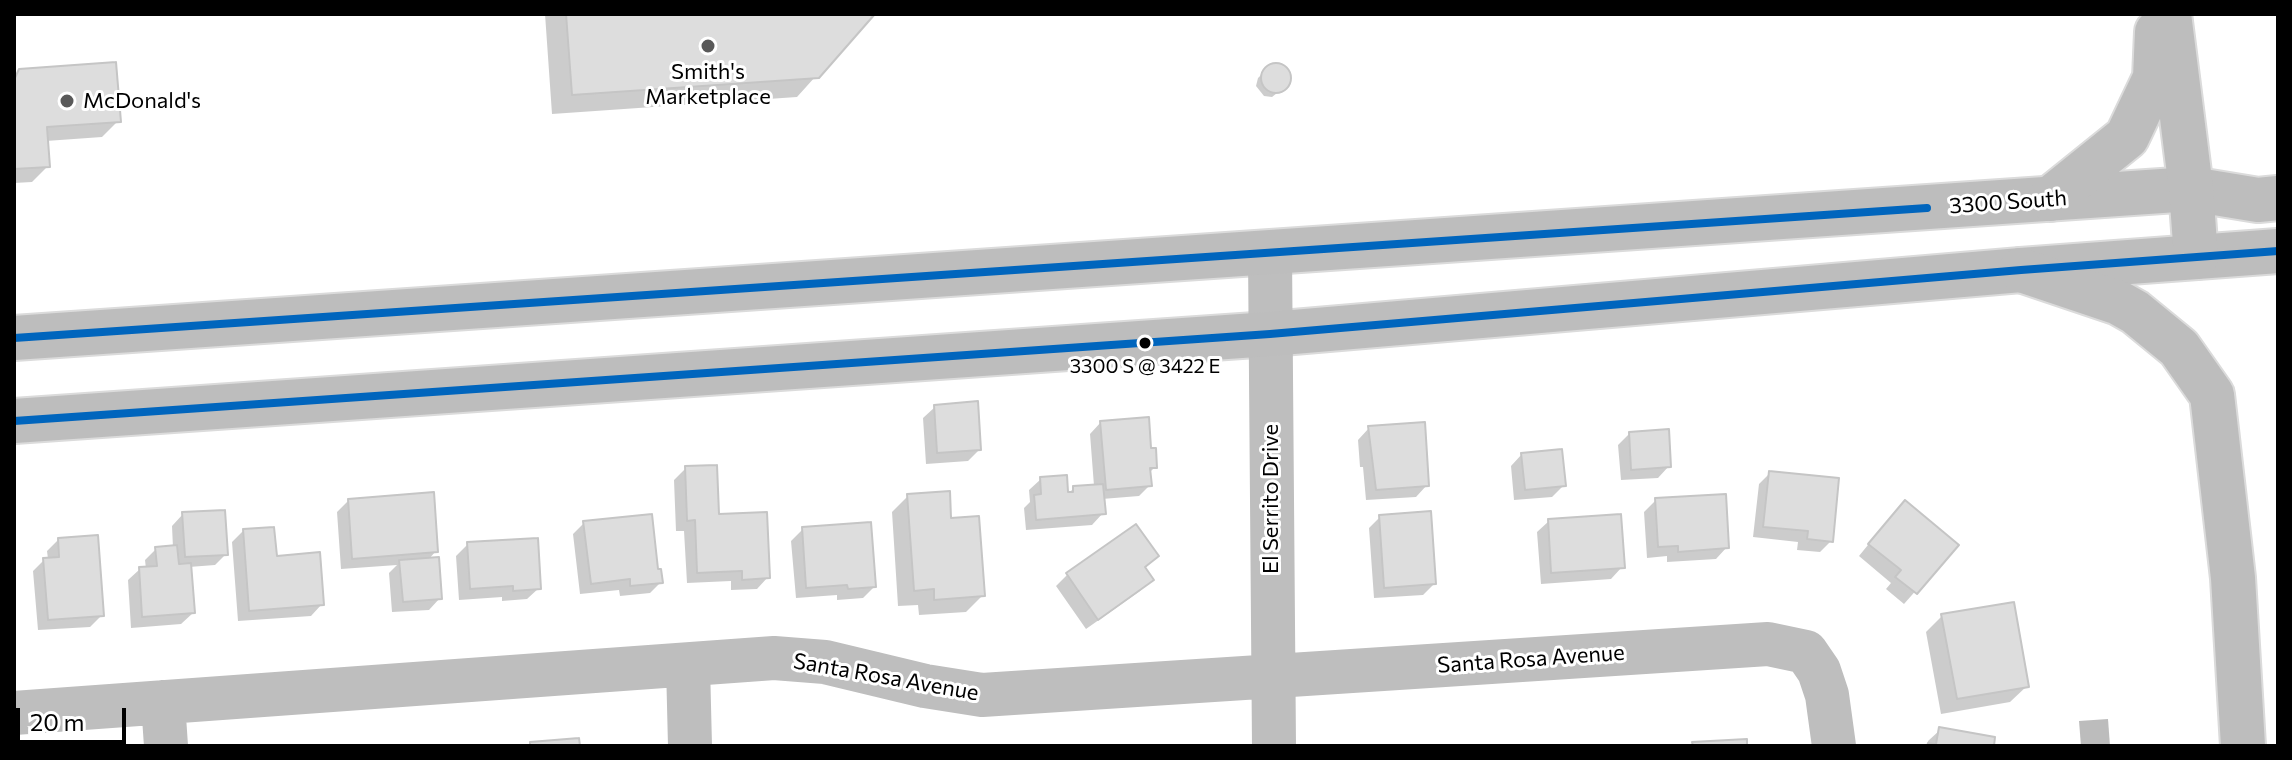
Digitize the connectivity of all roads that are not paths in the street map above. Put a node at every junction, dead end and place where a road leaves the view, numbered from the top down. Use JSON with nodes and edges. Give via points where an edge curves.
{"nodes":[{"id":1,"x":2159,"y":14,"type":"edge"},
{"id":2,"x":2169,"y":14,"type":"edge"},
{"id":3,"x":2191,"y":189,"type":"junction"},
{"id":4,"x":2050,"y":199,"type":"junction"},
{"id":5,"x":2268,"y":199,"type":"edge"},
{"id":6,"x":2269,"y":252,"type":"edge"},
{"id":7,"x":1270,"y":253,"type":"junction"},
{"id":8,"x":2196,"y":257,"type":"junction"},
{"id":9,"x":2021,"y":270,"type":"junction"},
{"id":10,"x":1270,"y":334,"type":"junction"},
{"id":11,"x":14,"y":338,"type":"edge"},
{"id":12,"x":14,"y":421,"type":"edge"},
{"id":13,"x":688,"y":665,"type":"junction"},
{"id":14,"x":1273,"y":676,"type":"junction"},
{"id":15,"x":163,"y":702,"type":"junction"},
{"id":16,"x":14,"y":713,"type":"edge"},
{"id":17,"x":166,"y":746,"type":"edge"},
{"id":18,"x":690,"y":746,"type":"edge"},
{"id":19,"x":1274,"y":746,"type":"edge"},
{"id":20,"x":1834,"y":746,"type":"edge"},
{"id":21,"x":2243,"y":746,"type":"edge"}],
"edges":[{"from":1,"to":4,"type":"main road","via":[[2155,78],[2127,137]]},
{"from":2,"to":3,"type":"main road"},
{"from":3,"to":4,"type":"main road","name":"3300 South"},
{"from":3,"to":5,"type":"main road","name":"3300 South"},
{"from":3,"to":8,"type":"main road"},
{"from":4,"to":7,"type":"main road","name":"3300 South"},
{"from":6,"to":8,"type":"main road"},
{"from":7,"to":10,"type":"street","name":"El Serrito Drive"},
{"from":7,"to":11,"type":"main road","name":"3300 South"},
{"from":8,"to":9,"type":"main road"},
{"from":9,"to":10,"type":"main road"},
{"from":9,"to":21,"type":"main road","via":[[2135,312],[2179,348],[2212,395],[2233,578]]},
{"from":10,"to":12,"type":"main road"},
{"from":10,"to":14,"type":"street","name":"El Serrito Drive"},
{"from":13,"to":14,"type":"street","name":"Santa Rosa Avenue","via":[[774,658],[825,662],[982,695]]},
{"from":13,"to":15,"type":"street","name":"Santa Rosa Avenue"},
{"from":13,"to":18,"type":"street"},
{"from":14,"to":19,"type":"street","name":"El Serrito Drive"},
{"from":14,"to":20,"type":"street","name":"Santa Rosa Avenue","via":[[1778,645],[1806,652],[1819,671]]},
{"from":15,"to":16,"type":"street","name":"Santa Rosa Avenue"},
{"from":15,"to":17,"type":"street"}]}
